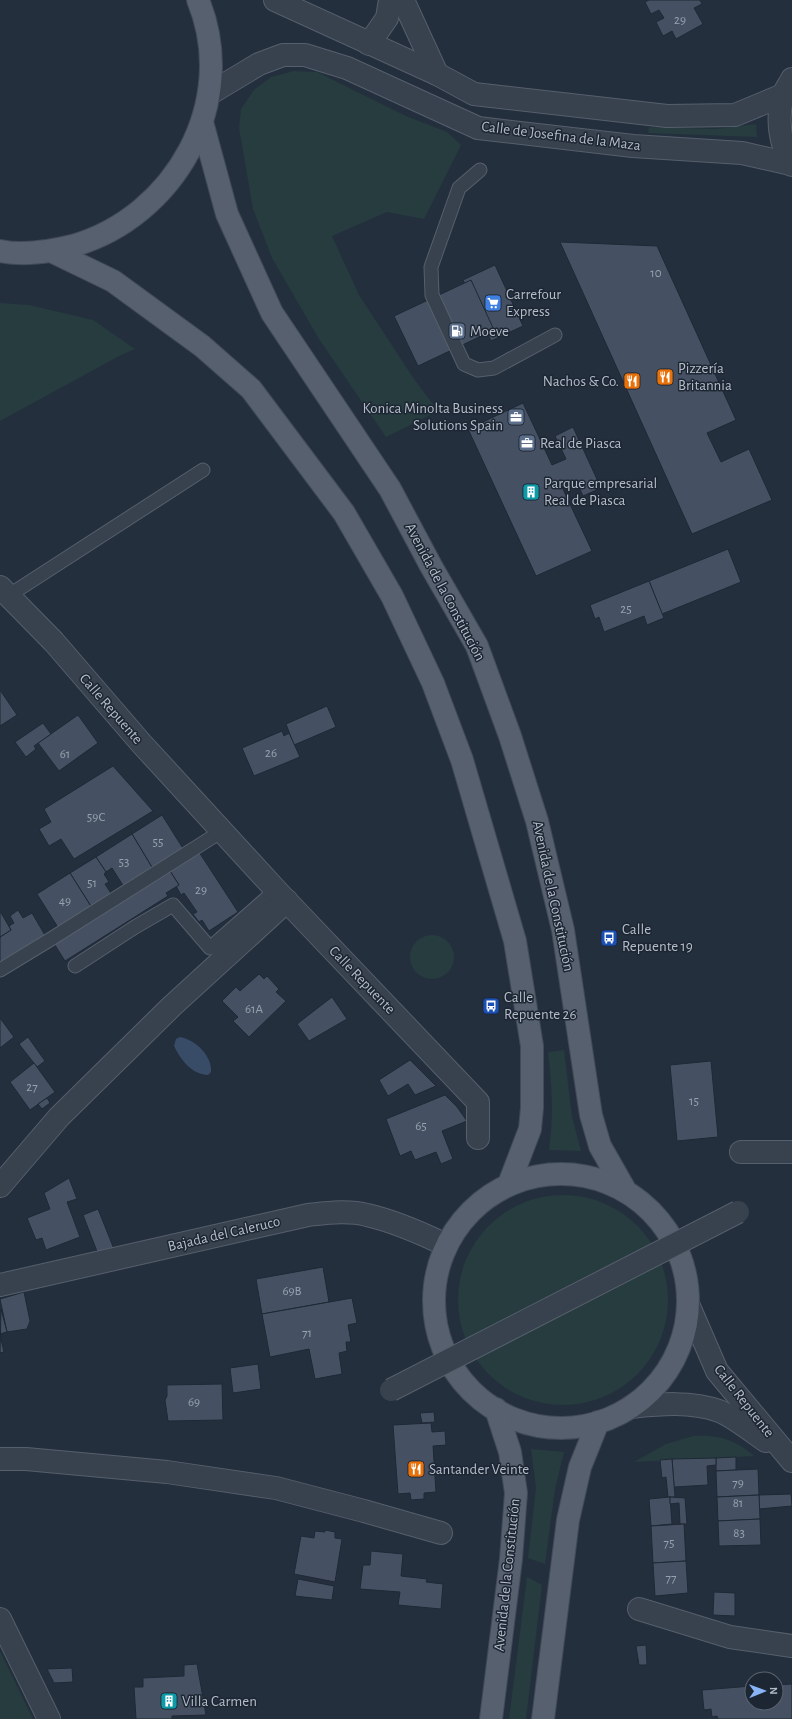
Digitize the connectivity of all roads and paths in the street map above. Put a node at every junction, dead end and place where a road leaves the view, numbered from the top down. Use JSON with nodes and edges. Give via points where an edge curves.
{"nodes":[{"id":1,"x":198,"y":0,"type":"edge"},
{"id":2,"x":275,"y":0,"type":"edge"},
{"id":3,"x":390,"y":0,"type":"edge"},
{"id":4,"x":403,"y":0,"type":"edge"},
{"id":5,"x":369,"y":44,"type":"junction"},
{"id":6,"x":437,"y":74,"type":"junction"},
{"id":7,"x":788,"y":87,"type":"edge"},
{"id":8,"x":209,"y":94,"type":"junction"},
{"id":9,"x":202,"y":122,"type":"junction"},
{"id":10,"x":792,"y":164,"type":"edge"},
{"id":11,"x":480,"y":170,"type":"dead end"},
{"id":12,"x":0,"y":251,"type":"edge"},
{"id":13,"x":51,"y":251,"type":"junction"},
{"id":14,"x":555,"y":335,"type":"dead end"},
{"id":15,"x":203,"y":470,"type":"dead end"},
{"id":16,"x":4,"y":592,"type":"edge"},
{"id":17,"x":222,"y":831,"type":"junction"},
{"id":18,"x":281,"y":895,"type":"junction"},
{"id":19,"x":75,"y":966,"type":"dead end"},
{"id":20,"x":0,"y":970,"type":"edge"},
{"id":21,"x":478,"y":1138,"type":"dead end"},
{"id":22,"x":741,"y":1152,"type":"dead end"},
{"id":23,"x":792,"y":1152,"type":"edge"},
{"id":24,"x":509,"y":1184,"type":"junction"},
{"id":25,"x":0,"y":1186,"type":"edge"},
{"id":26,"x":624,"y":1190,"type":"junction"},
{"id":27,"x":738,"y":1212,"type":"dead end"},
{"id":28,"x":446,"y":1245,"type":"junction"},
{"id":29,"x":0,"y":1285,"type":"edge"},
{"id":30,"x":688,"y":1304,"type":"junction"},
{"id":31,"x":391,"y":1390,"type":"dead end"},
{"id":32,"x":631,"y":1407,"type":"junction"},
{"id":33,"x":496,"y":1409,"type":"junction"},
{"id":34,"x":598,"y":1422,"type":"junction"},
{"id":35,"x":788,"y":1457,"type":"edge"},
{"id":36,"x":0,"y":1458,"type":"edge"},
{"id":37,"x":441,"y":1533,"type":"dead end"},
{"id":38,"x":639,"y":1610,"type":"dead end"},
{"id":39,"x":0,"y":1619,"type":"edge"},
{"id":40,"x":792,"y":1646,"type":"edge"},
{"id":41,"x":49,"y":1719,"type":"edge"},
{"id":42,"x":491,"y":1719,"type":"edge"},
{"id":43,"x":543,"y":1719,"type":"edge"}],
"edges":[{"from":1,"to":8,"type":"main road","via":[[208,36],[211,65]]},
{"from":2,"to":5,"type":"street"},
{"from":3,"to":5,"type":"street","via":[[387,18]]},
{"from":4,"to":6,"type":"street"},
{"from":5,"to":6,"type":"street"},
{"from":6,"to":7,"type":"street","via":[[474,94],[666,116],[735,115]]},
{"from":7,"to":10,"type":"street","via":[[779,119],[782,142]]},
{"from":8,"to":9,"type":"main road"},
{"from":8,"to":10,"type":"street","name":"Calle de Josefina de la Maza","via":[[259,64],[283,55],[305,55],[347,68],[478,128],[633,146],[742,153]]},
{"from":9,"to":13,"type":"main road","via":[[185,160],[160,194],[128,221],[91,240]]},
{"from":9,"to":26,"type":"main road","name":"Avenida de la Constitución","via":[[227,214],[272,313],[390,489],[477,646],[510,736],[537,821],[563,930],[591,1115],[600,1146]]},
{"from":11,"to":14,"type":"lane","via":[[459,188],[431,267],[432,295],[464,364],[478,370],[494,368]]},
{"from":12,"to":13,"type":"main road"},
{"from":13,"to":24,"type":"main road","via":[[113,281],[202,346],[251,389],[344,513],[392,596],[433,683],[462,760],[515,941],[532,1046],[532,1108],[530,1129]]},
{"from":15,"to":16,"type":"lane"},
{"from":16,"to":17,"type":"street","name":"Calle Repuente","via":[[54,642],[141,743]]},
{"from":17,"to":18,"type":"street","name":"Calle Repuente"},
{"from":17,"to":20,"type":"lane"},
{"from":18,"to":19,"type":"lane","via":[[210,948],[173,905]]},
{"from":18,"to":21,"type":"street","name":"Calle Repuente","via":[[478,1102]]},
{"from":18,"to":25,"type":"street","via":[[59,1117]]},
{"from":22,"to":23,"type":"street"},
{"from":24,"to":26,"type":"main road","via":[[539,1175],[570,1174],[594,1178]]},
{"from":24,"to":28,"type":"main road","via":[[483,1199],[462,1220]]},
{"from":26,"to":30,"type":"main road","via":[[649,1208],[672,1239],[684,1269]]},
{"from":27,"to":31,"type":"street","bridge":true},
{"from":28,"to":29,"type":"street","name":"Bajada del Caleruco","via":[[367,1214],[336,1212],[308,1215]]},
{"from":28,"to":33,"type":"main road","via":[[436,1274],[434,1306],[439,1337],[452,1365],[472,1390]]},
{"from":30,"to":32,"type":"main road","via":[[686,1333],[675,1358],[650,1394]]},
{"from":30,"to":35,"type":"street","name":"Calle Repuente","via":[[717,1371]]},
{"from":32,"to":34,"type":"main road"},
{"from":32,"to":35,"type":"street","name":"Calle Repuente","via":[[694,1405],[721,1411]]},
{"from":33,"to":34,"type":"main road","via":[[531,1424],[562,1429]]},
{"from":33,"to":42,"type":"main road","name":"Avenida de la Constitución","via":[[510,1452],[516,1493],[511,1559]]},
{"from":34,"to":43,"type":"main road","via":[[580,1468],[568,1520]]},
{"from":36,"to":37,"type":"street","via":[[167,1472],[276,1488]]},
{"from":38,"to":40,"type":"street","via":[[730,1637]]},
{"from":39,"to":41,"type":"street"}]}
